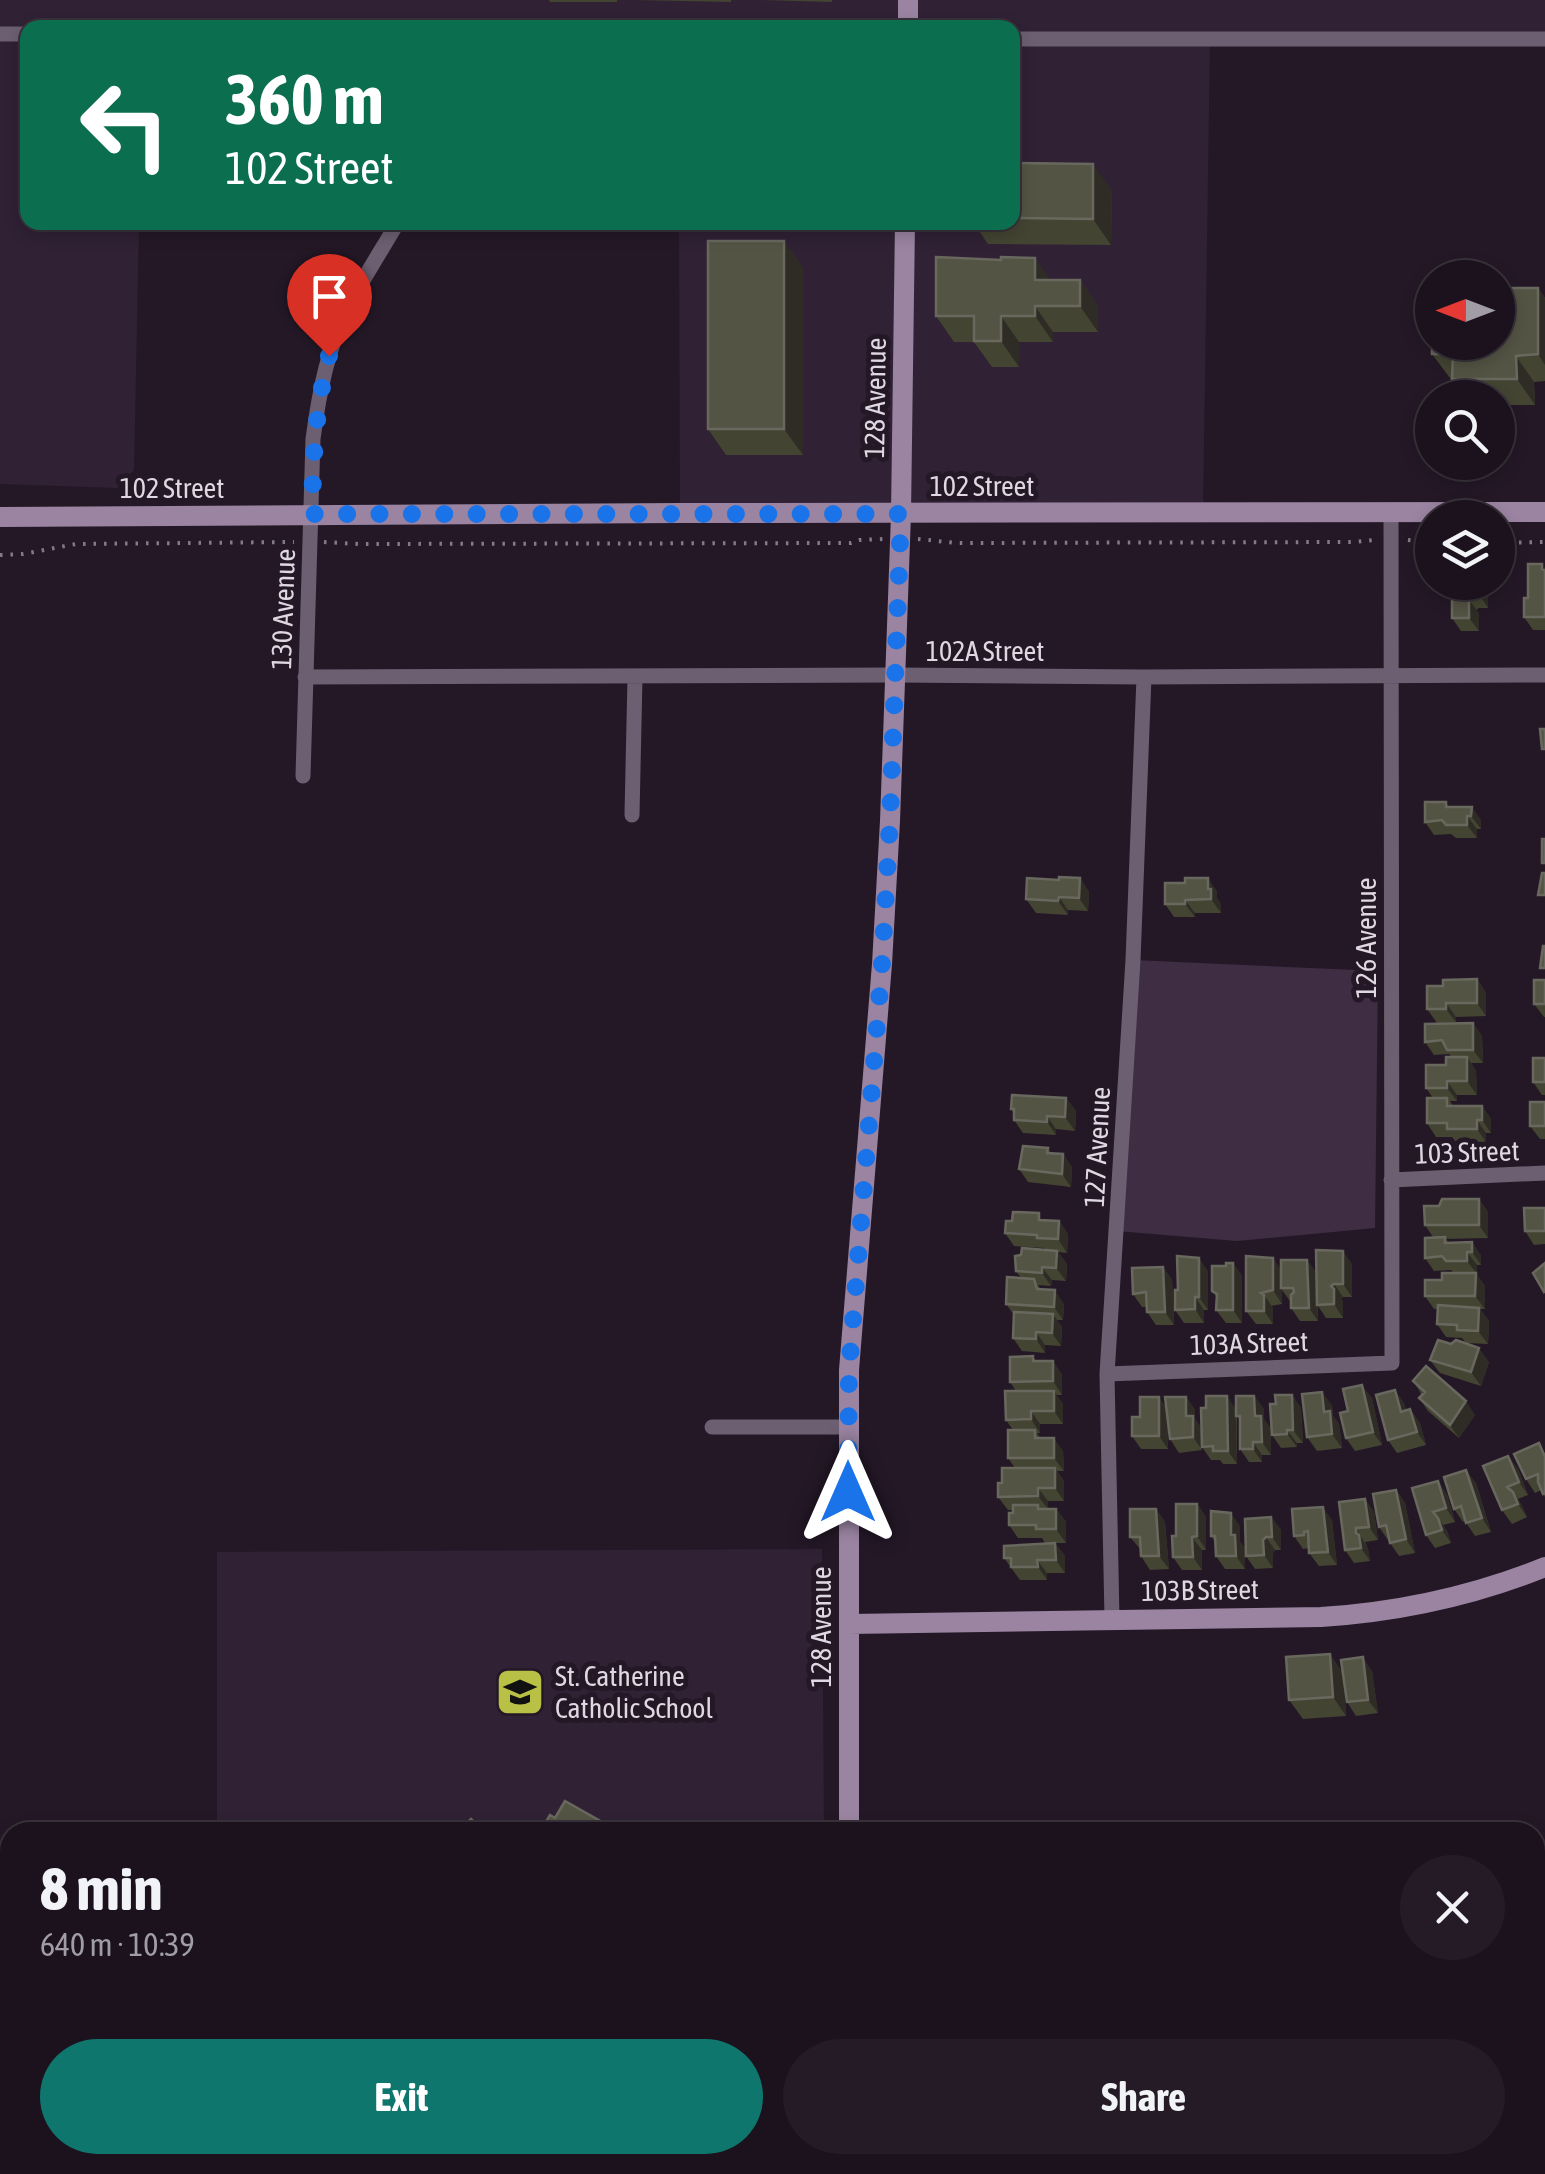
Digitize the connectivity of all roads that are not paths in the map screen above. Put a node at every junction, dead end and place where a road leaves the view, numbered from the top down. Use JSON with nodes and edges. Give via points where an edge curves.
{"nodes":[{"id":1,"x":1545,"y":39,"type":"edge"},
{"id":2,"x":1020,"y":40,"type":"edge"},
{"id":3,"x":393,"y":230,"type":"edge"},
{"id":4,"x":905,"y":230,"type":"edge"},
{"id":5,"x":1545,"y":512,"type":"edge"},
{"id":6,"x":1391,"y":513,"type":"junction"},
{"id":7,"x":312,"y":514,"type":"junction"},
{"id":8,"x":901,"y":514,"type":"junction"},
{"id":9,"x":0,"y":517,"type":"edge"},
{"id":10,"x":1390,"y":674,"type":"junction"},
{"id":11,"x":1545,"y":675,"type":"edge"},
{"id":12,"x":895,"y":676,"type":"junction"},
{"id":13,"x":305,"y":677,"type":"junction"},
{"id":14,"x":635,"y":677,"type":"junction"},
{"id":15,"x":1144,"y":678,"type":"junction"},
{"id":16,"x":303,"y":776,"type":"dead end"},
{"id":17,"x":632,"y":815,"type":"dead end"},
{"id":18,"x":1545,"y":1173,"type":"edge"},
{"id":19,"x":1391,"y":1180,"type":"junction"},
{"id":20,"x":1392,"y":1362,"type":"joint"},
{"id":21,"x":1107,"y":1374,"type":"junction"},
{"id":22,"x":712,"y":1427,"type":"dead end"},
{"id":23,"x":848,"y":1427,"type":"junction"},
{"id":24,"x":1545,"y":1567,"type":"edge"},
{"id":25,"x":1112,"y":1619,"type":"junction"},
{"id":26,"x":848,"y":1624,"type":"junction"},
{"id":27,"x":849,"y":1822,"type":"edge"}],
"edges":[{"from":1,"to":2,"type":"street"},
{"from":3,"to":7,"type":"street","name":"130 Avenue","via":[[348,306],[329,356],[313,439]]},
{"from":4,"to":8,"type":"street","name":"128 Avenue"},
{"from":5,"to":6,"type":"street","name":"102 Street"},
{"from":6,"to":8,"type":"street","name":"102 Street"},
{"from":6,"to":10,"type":"street","name":"126 Avenue"},
{"from":7,"to":8,"type":"street","name":"102 Street"},
{"from":7,"to":9,"type":"street","name":"102 Street"},
{"from":7,"to":13,"type":"street","name":"130 Avenue"},
{"from":8,"to":12,"type":"street","name":"128 Avenue"},
{"from":10,"to":11,"type":"street","name":"102A Street"},
{"from":10,"to":15,"type":"street","name":"102A Street"},
{"from":10,"to":19,"type":"street","name":"126 Avenue"},
{"from":12,"to":14,"type":"street","name":"102A Street"},
{"from":12,"to":15,"type":"street","name":"102A Street"},
{"from":12,"to":23,"type":"street","name":"128 Avenue","via":[[882,964]]},
{"from":13,"to":14,"type":"street","name":"102A Street"},
{"from":13,"to":16,"type":"street","name":"130 Avenue"},
{"from":14,"to":17,"type":"street"},
{"from":15,"to":21,"type":"street","name":"127 Avenue"},
{"from":18,"to":19,"type":"street","name":"103 Street"},
{"from":19,"to":20,"type":"street","name":"126 Avenue"},
{"from":20,"to":21,"type":"street","name":"103A Street"},
{"from":21,"to":25,"type":"street","name":"127 Avenue"},
{"from":22,"to":23,"type":"street"},
{"from":23,"to":26,"type":"street","name":"128 Avenue"},
{"from":24,"to":25,"type":"street","name":"103B Street","via":[[1480,1590],[1371,1613]]},
{"from":25,"to":26,"type":"street","name":"103B Street"},
{"from":26,"to":27,"type":"street","name":"128 Avenue"}]}
